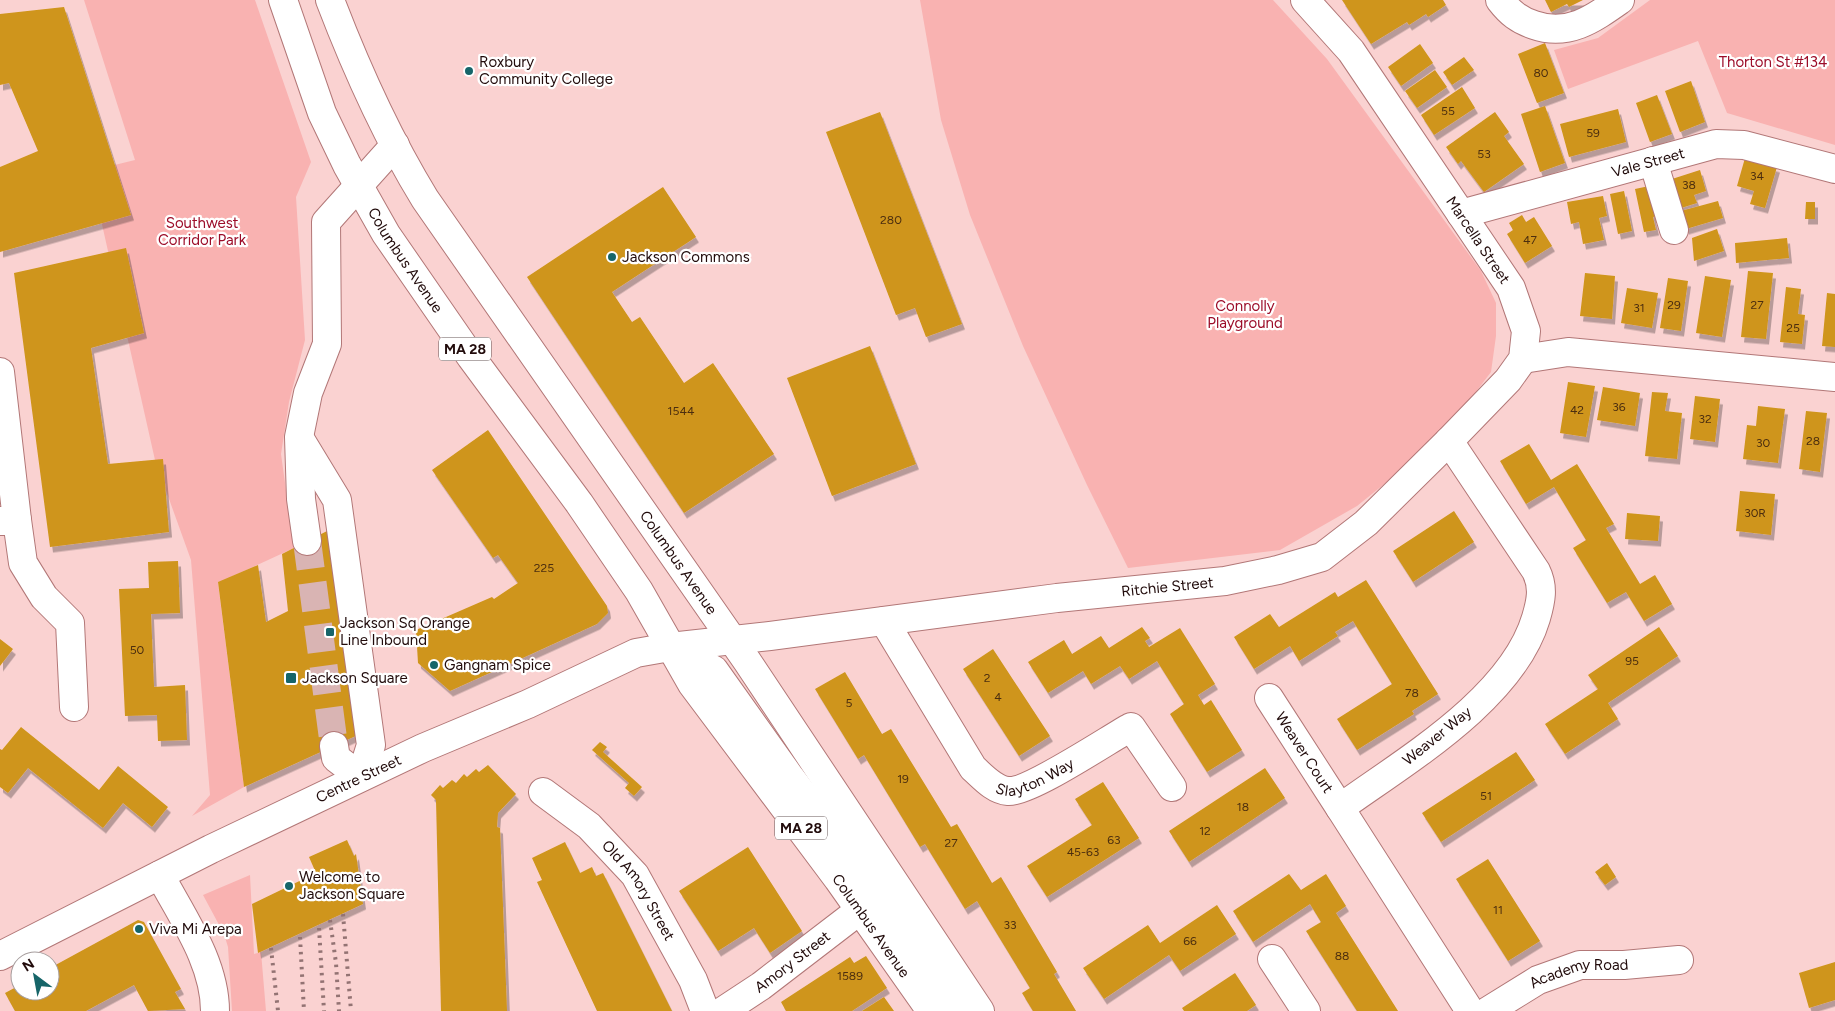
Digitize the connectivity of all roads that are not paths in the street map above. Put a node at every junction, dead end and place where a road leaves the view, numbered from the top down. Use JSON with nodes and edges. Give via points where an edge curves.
{"nodes":[{"id":1,"x":283,"y":0,"type":"edge"},
{"id":2,"x":330,"y":0,"type":"edge"},
{"id":3,"x":1305,"y":0,"type":"edge"},
{"id":4,"x":1500,"y":0,"type":"edge"},
{"id":5,"x":1620,"y":0,"type":"edge"},
{"id":6,"x":395,"y":145,"type":"junction"},
{"id":7,"x":1653,"y":161,"type":"junction"},
{"id":8,"x":1835,"y":169,"type":"edge"},
{"id":9,"x":357,"y":186,"type":"junction"},
{"id":10,"x":1461,"y":214,"type":"junction"},
{"id":11,"x":1674,"y":230,"type":"dead end"},
{"id":12,"x":1523,"y":359,"type":"junction"},
{"id":13,"x":0,"y":372,"type":"edge"},
{"id":14,"x":1835,"y":377,"type":"edge"},
{"id":15,"x":299,"y":437,"type":"junction"},
{"id":16,"x":1449,"y":441,"type":"junction"},
{"id":17,"x":8,"y":520,"type":"edge"},
{"id":18,"x":307,"y":541,"type":"tunnel mouth"},
{"id":19,"x":884,"y":621,"type":"junction"},
{"id":20,"x":731,"y":639,"type":"junction"},
{"id":21,"x":670,"y":647,"type":"junction"},
{"id":22,"x":712,"y":668,"type":"junction"},
{"id":23,"x":1269,"y":698,"type":"dead end"},
{"id":24,"x":74,"y":707,"type":"dead end"},
{"id":25,"x":334,"y":746,"type":"tunnel mouth"},
{"id":26,"x":361,"y":777,"type":"junction"},
{"id":27,"x":1172,"y":787,"type":"dead end"},
{"id":28,"x":543,"y":792,"type":"dead end"},
{"id":29,"x":1340,"y":808,"type":"junction"},
{"id":30,"x":160,"y":875,"type":"junction"},
{"id":31,"x":860,"y":910,"type":"junction"},
{"id":32,"x":0,"y":956,"type":"edge"},
{"id":33,"x":1272,"y":959,"type":"dead end"},
{"id":34,"x":1679,"y":960,"type":"dead end"},
{"id":35,"x":215,"y":1011,"type":"edge"},
{"id":36,"x":705,"y":1011,"type":"edge"},
{"id":37,"x":723,"y":1011,"type":"edge"},
{"id":38,"x":931,"y":1011,"type":"edge"},
{"id":39,"x":952,"y":1011,"type":"edge"},
{"id":40,"x":980,"y":1011,"type":"edge"},
{"id":41,"x":1306,"y":1011,"type":"edge"},
{"id":42,"x":1470,"y":1011,"type":"edge"},
{"id":43,"x":1488,"y":1011,"type":"edge"}],
"edges":[{"from":1,"to":9,"type":"street","name":"Columbus Avenue","number":"MA 28","via":[[322,113]]},
{"from":2,"to":6,"type":"street","name":"Columbus Avenue","number":"MA 28"},
{"from":3,"to":10,"type":"street","name":"Marcella Street","via":[[1351,51]]},
{"from":4,"to":5,"type":"street","via":[[1519,20],[1544,28],[1570,29]]},
{"from":6,"to":9,"type":"street"},
{"from":6,"to":20,"type":"street","name":"Columbus Avenue","number":"MA 28","via":[[431,209]]},
{"from":7,"to":8,"type":"street","name":"Vale Street","via":[[1716,144],[1744,144]]},
{"from":7,"to":10,"type":"street","name":"Vale Street"},
{"from":7,"to":11,"type":"street"},
{"from":9,"to":15,"type":"street","via":[[326,222],[329,332],[323,359],[308,393]]},
{"from":9,"to":21,"type":"street","name":"Columbus Avenue","number":"MA 28","via":[[471,357],[639,591]]},
{"from":10,"to":12,"type":"street","name":"Marcella Street","via":[[1510,288],[1526,331]]},
{"from":12,"to":14,"type":"street","via":[[1568,352]]},
{"from":12,"to":16,"type":"street","name":"Ritchie Street","via":[[1508,380]]},
{"from":13,"to":17,"type":"street"},
{"from":15,"to":18,"type":"street","via":[[301,499]]},
{"from":15,"to":26,"type":"street","via":[[337,500],[371,745]]},
{"from":16,"to":19,"type":"street","name":"Ritchie Street","via":[[1366,522],[1322,557],[1226,581],[1057,598]]},
{"from":16,"to":29,"type":"street","name":"Weaver Way","via":[[1536,571],[1542,583],[1540,605],[1532,630],[1508,670],[1461,720]]},
{"from":17,"to":24,"type":"street","via":[[23,563],[44,597],[70,623]]},
{"from":19,"to":20,"type":"street","name":"Ritchie Street"},
{"from":19,"to":27,"type":"street","name":"Slayton Way","via":[[973,768],[992,785],[1016,791],[1131,726]]},
{"from":20,"to":21,"type":"street","name":"Centre Street"},
{"from":20,"to":22,"type":"street"},
{"from":20,"to":40,"type":"street","name":"Columbus Avenue","number":"MA 28"},
{"from":21,"to":22,"type":"street","name":"Columbus Avenue"},
{"from":21,"to":26,"type":"street","name":"Centre Street","via":[[636,653]]},
{"from":21,"to":31,"type":"street","name":"Columbus Avenue","number":"MA 28","via":[[710,709]]},
{"from":22,"to":39,"type":"street","name":"Columbus Avenue","via":[[860,870]]},
{"from":23,"to":29,"type":"street","name":"Weaver Court"},
{"from":25,"to":26,"type":"street","via":[[336,758]]},
{"from":26,"to":30,"type":"street","name":"Centre Street"},
{"from":28,"to":36,"type":"street","name":"Old Amory Street","via":[[589,826],[635,874],[693,980]]},
{"from":29,"to":42,"type":"street"},
{"from":30,"to":32,"type":"street","name":"Centre Street"},
{"from":30,"to":35,"type":"street","via":[[208,969],[214,988]]},
{"from":31,"to":37,"type":"street","name":"Amory Street"},
{"from":31,"to":38,"type":"street","name":"Columbus Avenue","number":"MA 28"},
{"from":33,"to":41,"type":"street"},
{"from":34,"to":43,"type":"street","name":"Academy Road","via":[[1580,966],[1538,980]]}]}
